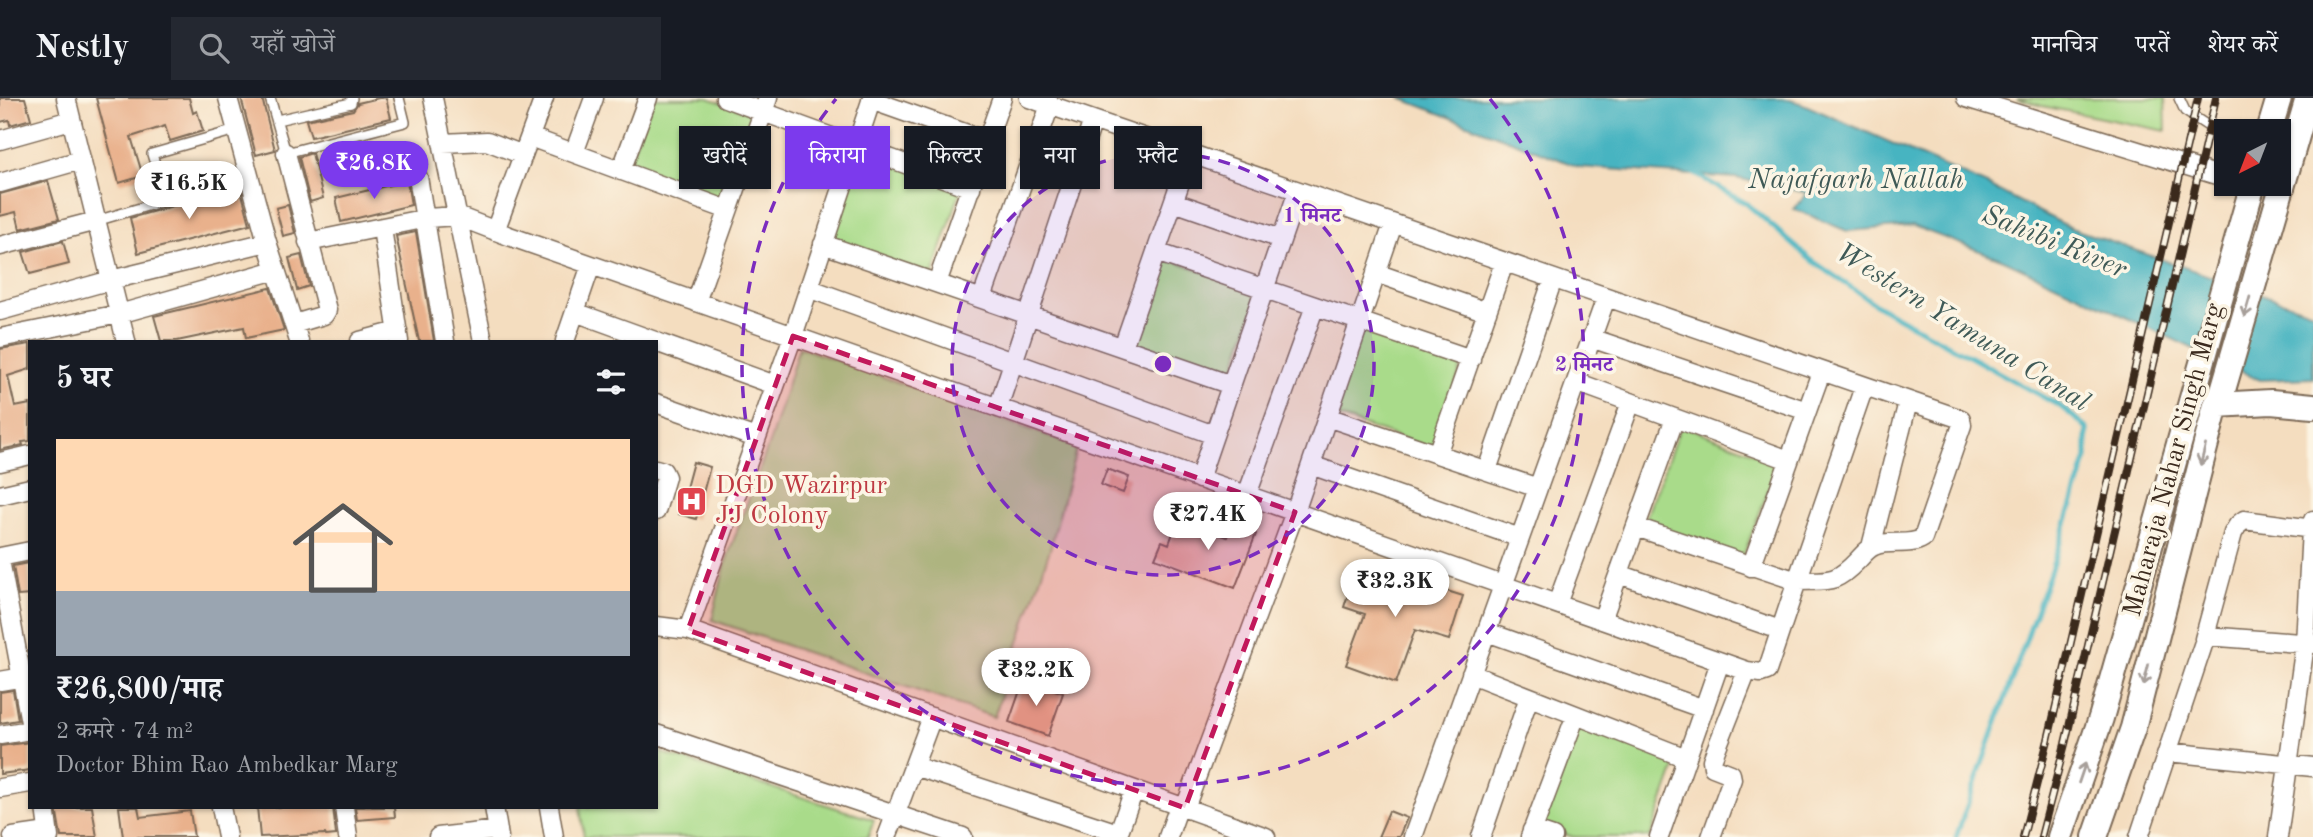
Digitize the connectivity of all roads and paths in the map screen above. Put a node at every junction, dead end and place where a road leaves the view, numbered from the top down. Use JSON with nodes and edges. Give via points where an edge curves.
{"nodes":[{"id":1,"x":66,"y":98,"type":"edge"},
{"id":2,"x":228,"y":98,"type":"edge"},
{"id":3,"x":270,"y":98,"type":"edge"},
{"id":4,"x":352,"y":98,"type":"edge"},
{"id":5,"x":399,"y":98,"type":"edge"},
{"id":6,"x":433,"y":98,"type":"edge"},
{"id":7,"x":544,"y":98,"type":"edge"},
{"id":8,"x":594,"y":98,"type":"edge"},
{"id":9,"x":648,"y":98,"type":"edge"},
{"id":10,"x":724,"y":98,"type":"edge"},
{"id":11,"x":1002,"y":98,"type":"edge"},
{"id":12,"x":1029,"y":98,"type":"edge"},
{"id":13,"x":1966,"y":98,"type":"edge"},
{"id":14,"x":2179,"y":98,"type":"edge"},
{"id":15,"x":2279,"y":98,"type":"edge"},
{"id":16,"x":2308,"y":98,"type":"edge"},
{"id":17,"x":871,"y":99,"type":"edge"},
{"id":18,"x":766,"y":105,"type":"edge"},
{"id":19,"x":1050,"y":105,"type":"junction"},
{"id":20,"x":2273,"y":119,"type":"edge"},
{"id":21,"x":71,"y":120,"type":"junction"},
{"id":22,"x":277,"y":120,"type":"junction"},
{"id":23,"x":1093,"y":120,"type":"junction"},
{"id":24,"x":812,"y":126,"type":"edge"},
{"id":25,"x":862,"y":126,"type":"edge"},
{"id":26,"x":946,"y":126,"type":"edge"},
{"id":27,"x":992,"y":126,"type":"edge"},
{"id":28,"x":1114,"y":127,"type":"edge"},
{"id":29,"x":236,"y":130,"type":"junction"},
{"id":30,"x":2214,"y":130,"type":"edge"},
{"id":31,"x":530,"y":137,"type":"junction"},
{"id":32,"x":0,"y":140,"type":"edge"},
{"id":33,"x":442,"y":143,"type":"junction"},
{"id":34,"x":286,"y":153,"type":"junction"},
{"id":35,"x":574,"y":153,"type":"junction"},
{"id":36,"x":523,"y":155,"type":"junction"},
{"id":37,"x":2291,"y":155,"type":"edge"},
{"id":38,"x":1202,"y":158,"type":"edge"},
{"id":39,"x":81,"y":160,"type":"junction"},
{"id":40,"x":621,"y":171,"type":"junction"},
{"id":41,"x":2214,"y":173,"type":"edge"},
{"id":42,"x":249,"y":176,"type":"junction"},
{"id":43,"x":418,"y":177,"type":"dead end"},
{"id":44,"x":0,"y":183,"type":"edge"},
{"id":45,"x":842,"y":189,"type":"edge"},
{"id":46,"x":971,"y":189,"type":"edge"},
{"id":47,"x":1178,"y":189,"type":"edge"},
{"id":48,"x":1298,"y":191,"type":"junction"},
{"id":49,"x":2247,"y":196,"type":"edge"},
{"id":50,"x":2279,"y":196,"type":"edge"},
{"id":51,"x":166,"y":200,"type":"junction"},
{"id":52,"x":1174,"y":202,"type":"junction"},
{"id":53,"x":728,"y":210,"type":"junction"},
{"id":54,"x":457,"y":216,"type":"junction"},
{"id":55,"x":427,"y":218,"type":"junction"},
{"id":56,"x":96,"y":221,"type":"junction"},
{"id":57,"x":1393,"y":224,"type":"junction"},
{"id":58,"x":382,"y":228,"type":"junction"},
{"id":59,"x":495,"y":231,"type":"junction"},
{"id":60,"x":1282,"y":239,"type":"junction"},
{"id":61,"x":267,"y":242,"type":"junction"},
{"id":62,"x":308,"y":242,"type":"junction"},
{"id":63,"x":823,"y":244,"type":"junction"},
{"id":64,"x":0,"y":246,"type":"edge"},
{"id":65,"x":1156,"y":252,"type":"junction"},
{"id":66,"x":1504,"y":262,"type":"junction"},
{"id":67,"x":591,"y":265,"type":"junction"},
{"id":68,"x":276,"y":270,"type":"junction"},
{"id":69,"x":1377,"y":273,"type":"junction"},
{"id":70,"x":1552,"y":279,"type":"junction"},
{"id":71,"x":111,"y":280,"type":"junction"},
{"id":72,"x":937,"y":283,"type":"junction"},
{"id":73,"x":808,"y":288,"type":"junction"},
{"id":74,"x":1264,"y":289,"type":"junction"},
{"id":75,"x":982,"y":298,"type":"junction"},
{"id":76,"x":1606,"y":298,"type":"junction"},
{"id":77,"x":696,"y":302,"type":"junction"},
{"id":78,"x":1315,"y":306,"type":"junction"},
{"id":79,"x":0,"y":311,"type":"edge"},
{"id":80,"x":575,"y":312,"type":"junction"},
{"id":81,"x":1487,"y":312,"type":"junction"},
{"id":82,"x":119,"y":314,"type":"junction"},
{"id":83,"x":1028,"y":314,"type":"junction"},
{"id":84,"x":1360,"y":321,"type":"junction"},
{"id":85,"x":296,"y":332,"type":"edge"},
{"id":86,"x":398,"y":336,"type":"edge"},
{"id":87,"x":793,"y":336,"type":"junction"},
{"id":88,"x":0,"y":338,"type":"edge"},
{"id":89,"x":1591,"y":338,"type":"junction"},
{"id":90,"x":126,"y":340,"type":"edge"},
{"id":91,"x":368,"y":340,"type":"edge"},
{"id":92,"x":445,"y":340,"type":"edge"},
{"id":93,"x":483,"y":340,"type":"edge"},
{"id":94,"x":565,"y":340,"type":"edge"},
{"id":95,"x":650,"y":340,"type":"edge"},
{"id":96,"x":658,"y":343,"type":"edge"},
{"id":97,"x":1123,"y":347,"type":"junction"},
{"id":98,"x":1471,"y":359,"type":"junction"},
{"id":99,"x":1013,"y":362,"type":"junction"},
{"id":100,"x":1821,"y":372,"type":"junction"},
{"id":101,"x":1576,"y":382,"type":"junction"},
{"id":102,"x":775,"y":385,"type":"junction"},
{"id":103,"x":1231,"y":385,"type":"junction"},
{"id":104,"x":1864,"y":387,"type":"junction"},
{"id":105,"x":2219,"y":397,"type":"junction"},
{"id":106,"x":1631,"y":402,"type":"junction"},
{"id":107,"x":1908,"y":402,"type":"junction"},
{"id":108,"x":658,"y":404,"type":"edge"},
{"id":109,"x":2313,"y":406,"type":"edge"},
{"id":110,"x":998,"y":408,"type":"junction"},
{"id":111,"x":1807,"y":411,"type":"junction"},
{"id":112,"x":1327,"y":417,"type":"junction"},
{"id":113,"x":1675,"y":418,"type":"junction"},
{"id":114,"x":1214,"y":435,"type":"junction"},
{"id":115,"x":756,"y":438,"type":"junction"},
{"id":116,"x":1437,"y":454,"type":"junction"},
{"id":117,"x":28,"y":455,"type":"edge"},
{"id":118,"x":1789,"y":460,"type":"junction"},
{"id":119,"x":0,"y":462,"type":"edge"},
{"id":120,"x":1311,"y":465,"type":"junction"},
{"id":121,"x":658,"y":470,"type":"edge"},
{"id":122,"x":1487,"y":470,"type":"junction"},
{"id":123,"x":1199,"y":479,"type":"junction"},
{"id":124,"x":28,"y":488,"type":"edge"},
{"id":125,"x":1538,"y":488,"type":"junction"},
{"id":126,"x":0,"y":495,"type":"edge"},
{"id":127,"x":1247,"y":495,"type":"junction"},
{"id":128,"x":658,"y":505,"type":"edge"},
{"id":129,"x":1295,"y":512,"type":"junction"},
{"id":130,"x":2312,"y":526,"type":"edge"},
{"id":131,"x":1636,"y":527,"type":"junction"},
{"id":132,"x":1520,"y":538,"type":"junction"},
{"id":133,"x":1871,"y":547,"type":"junction"},
{"id":134,"x":28,"y":552,"type":"edge"},
{"id":135,"x":1,"y":565,"type":"edge"},
{"id":136,"x":1751,"y":567,"type":"junction"},
{"id":137,"x":1619,"y":574,"type":"junction"},
{"id":138,"x":1797,"y":581,"type":"junction"},
{"id":139,"x":1503,"y":586,"type":"junction"},
{"id":140,"x":1557,"y":604,"type":"junction"},
{"id":141,"x":1602,"y":620,"type":"junction"},
{"id":142,"x":14,"y":623,"type":"edge"},
{"id":143,"x":658,"y":626,"type":"edge"},
{"id":144,"x":688,"y":630,"type":"junction"},
{"id":145,"x":1780,"y":630,"type":"junction"},
{"id":146,"x":1487,"y":632,"type":"junction"},
{"id":147,"x":2204,"y":639,"type":"junction"},
{"id":148,"x":2309,"y":644,"type":"edge"},
{"id":149,"x":1720,"y":662,"type":"junction"},
{"id":150,"x":1747,"y":671,"type":"junction"},
{"id":151,"x":1471,"y":674,"type":"junction"},
{"id":152,"x":26,"y":677,"type":"edge"},
{"id":153,"x":0,"y":681,"type":"edge"},
{"id":154,"x":1529,"y":697,"type":"junction"},
{"id":155,"x":28,"y":700,"type":"edge"},
{"id":156,"x":1704,"y":709,"type":"junction"},
{"id":157,"x":1576,"y":715,"type":"junction"},
{"id":158,"x":932,"y":718,"type":"junction"},
{"id":159,"x":28,"y":730,"type":"edge"},
{"id":160,"x":0,"y":735,"type":"edge"},
{"id":161,"x":658,"y":735,"type":"edge"},
{"id":162,"x":2168,"y":752,"type":"junction"},
{"id":163,"x":1686,"y":758,"type":"junction"},
{"id":164,"x":2286,"y":764,"type":"junction"},
{"id":165,"x":914,"y":766,"type":"junction"},
{"id":166,"x":2313,"y":767,"type":"edge"},
{"id":167,"x":28,"y":783,"type":"edge"},
{"id":168,"x":0,"y":788,"type":"edge"},
{"id":169,"x":1134,"y":790,"type":"junction"},
{"id":170,"x":1182,"y":807,"type":"junction"},
{"id":171,"x":45,"y":809,"type":"edge"},
{"id":172,"x":221,"y":809,"type":"edge"},
{"id":173,"x":344,"y":809,"type":"edge"},
{"id":174,"x":494,"y":809,"type":"edge"},
{"id":175,"x":550,"y":809,"type":"edge"},
{"id":176,"x":896,"y":814,"type":"junction"},
{"id":177,"x":1230,"y":831,"type":"edge"},
{"id":178,"x":936,"y":833,"type":"edge"},
{"id":179,"x":1531,"y":833,"type":"edge"},
{"id":180,"x":49,"y":834,"type":"edge"},
{"id":181,"x":498,"y":834,"type":"edge"},
{"id":182,"x":1118,"y":835,"type":"edge"},
{"id":183,"x":13,"y":837,"type":"edge"},
{"id":184,"x":227,"y":837,"type":"edge"},
{"id":185,"x":348,"y":837,"type":"edge"},
{"id":186,"x":439,"y":837,"type":"edge"},
{"id":187,"x":554,"y":837,"type":"edge"},
{"id":188,"x":887,"y":837,"type":"edge"},
{"id":189,"x":963,"y":837,"type":"edge"},
{"id":190,"x":1168,"y":837,"type":"edge"},
{"id":191,"x":1266,"y":837,"type":"edge"},
{"id":192,"x":1413,"y":837,"type":"edge"},
{"id":193,"x":1481,"y":837,"type":"edge"},
{"id":194,"x":1553,"y":837,"type":"edge"},
{"id":195,"x":1658,"y":837,"type":"edge"},
{"id":196,"x":1711,"y":837,"type":"edge"},
{"id":197,"x":2060,"y":837,"type":"edge"},
{"id":198,"x":2095,"y":837,"type":"edge"},
{"id":199,"x":2139,"y":837,"type":"edge"},
{"id":200,"x":2277,"y":837,"type":"edge"}],
"edges":[{"from":1,"to":21,"type":"street"},
{"from":2,"to":29,"type":"street"},
{"from":3,"to":22,"type":"lane"},
{"from":4,"to":22,"type":"lane","via":[[351,103]]},
{"from":5,"to":34,"type":"lane","via":[[405,121]]},
{"from":6,"to":33,"type":"street"},
{"from":7,"to":31,"type":"street"},
{"from":8,"to":35,"type":"street"},
{"from":9,"to":40,"type":"street"},
{"from":10,"to":18,"type":"street"},
{"from":11,"to":27,"type":"street"},
{"from":12,"to":19,"type":"street"},
{"from":13,"to":41,"type":"street"},
{"from":14,"to":30,"type":"lane","via":[[2185,111]]},
{"from":15,"to":20,"type":"main road"},
{"from":16,"to":37,"type":"main road","name":"Maharaja Nahar Singh Marg"},
{"from":17,"to":25,"type":"street"},
{"from":17,"to":26,"type":"street"},
{"from":18,"to":24,"type":"street"},
{"from":18,"to":53,"type":"street"},
{"from":19,"to":23,"type":"street"},
{"from":19,"to":75,"type":"street"},
{"from":21,"to":32,"type":"street"},
{"from":21,"to":39,"type":"street"},
{"from":22,"to":34,"type":"lane"},
{"from":23,"to":28,"type":"street"},
{"from":23,"to":83,"type":"street"},
{"from":29,"to":42,"type":"street"},
{"from":29,"to":51,"type":"lane","via":[[152,154]]},
{"from":31,"to":35,"type":"street"},
{"from":31,"to":36,"type":"street"},
{"from":33,"to":36,"type":"street","via":[[487,141]]},
{"from":33,"to":54,"type":"street"},
{"from":34,"to":62,"type":"street"},
{"from":35,"to":40,"type":"street"},
{"from":36,"to":59,"type":"street"},
{"from":38,"to":48,"type":"street"},
{"from":39,"to":44,"type":"street"},
{"from":39,"to":56,"type":"street"},
{"from":40,"to":53,"type":"street"},
{"from":42,"to":51,"type":"lane"},
{"from":42,"to":61,"type":"street"},
{"from":43,"to":55,"type":"street"},
{"from":45,"to":63,"type":"street"},
{"from":46,"to":72,"type":"street"},
{"from":47,"to":52,"type":"street"},
{"from":48,"to":57,"type":"street"},
{"from":48,"to":60,"type":"street"},
{"from":197,"to":49,"type":"main road","name":"Maharaja Nahar Singh Marg","one_way":true,"via":[[2101,718]]},
{"from":50,"to":105,"type":"main road","name":"Maharaja Nahar Singh Marg","one_way":true},
{"from":51,"to":56,"type":"lane"},
{"from":52,"to":60,"type":"street"},
{"from":52,"to":65,"type":"street"},
{"from":53,"to":77,"type":"street"},
{"from":54,"to":55,"type":"street"},
{"from":54,"to":59,"type":"street"},
{"from":54,"to":93,"type":"street"},
{"from":55,"to":58,"type":"street"},
{"from":55,"to":92,"type":"street"},
{"from":56,"to":64,"type":"street"},
{"from":56,"to":71,"type":"street"},
{"from":57,"to":66,"type":"street"},
{"from":57,"to":69,"type":"street"},
{"from":58,"to":62,"type":"street"},
{"from":58,"to":86,"type":"street"},
{"from":59,"to":67,"type":"street"},
{"from":60,"to":74,"type":"street"},
{"from":61,"to":68,"type":"street"},
{"from":61,"to":71,"type":"street"},
{"from":62,"to":85,"type":"street","via":[[327,310]]},
{"from":63,"to":72,"type":"street"},
{"from":63,"to":73,"type":"street"},
{"from":65,"to":74,"type":"street"},
{"from":65,"to":97,"type":"street"},
{"from":66,"to":70,"type":"street"},
{"from":66,"to":81,"type":"street"},
{"from":67,"to":77,"type":"street"},
{"from":67,"to":80,"type":"street"},
{"from":68,"to":82,"type":"street"},
{"from":68,"to":85,"type":"street"},
{"from":69,"to":81,"type":"street"},
{"from":69,"to":84,"type":"street"},
{"from":70,"to":76,"type":"street"},
{"from":70,"to":122,"type":"street"},
{"from":71,"to":79,"type":"street"},
{"from":71,"to":82,"type":"street"},
{"from":72,"to":75,"type":"street"},
{"from":73,"to":87,"type":"street"},
{"from":73,"to":99,"type":"street"},
{"from":74,"to":78,"type":"street"},
{"from":74,"to":103,"type":"street"},
{"from":75,"to":83,"type":"street"},
{"from":76,"to":89,"type":"street"},
{"from":76,"to":100,"type":"street"},
{"from":77,"to":87,"type":"street"},
{"from":78,"to":84,"type":"street"},
{"from":78,"to":127,"type":"street"},
{"from":80,"to":94,"type":"street"},
{"from":80,"to":95,"type":"street"},
{"from":81,"to":98,"type":"street"},
{"from":82,"to":88,"type":"street"},
{"from":82,"to":90,"type":"street"},
{"from":83,"to":97,"type":"street"},
{"from":83,"to":99,"type":"street"},
{"from":84,"to":98,"type":"street"},
{"from":84,"to":112,"type":"street"},
{"from":86,"to":91,"type":"street"},
{"from":87,"to":102,"type":"street"},
{"from":87,"to":110,"type":"street"},
{"from":89,"to":101,"type":"street"},
{"from":89,"to":111,"type":"street"},
{"from":96,"to":102,"type":"street"},
{"from":97,"to":103,"type":"street"},
{"from":98,"to":116,"type":"street"},
{"from":99,"to":110,"type":"street"},
{"from":99,"to":114,"type":"street"},
{"from":100,"to":104,"type":"street"},
{"from":100,"to":111,"type":"street"},
{"from":101,"to":106,"type":"street"},
{"from":101,"to":125,"type":"street"},
{"from":102,"to":115,"type":"street"},
{"from":103,"to":114,"type":"street"},
{"from":104,"to":107,"type":"street"},
{"from":104,"to":138,"type":"street"},
{"from":105,"to":109,"type":"main road"},
{"from":105,"to":198,"type":"main road","name":"Maharaja Nahar Singh Marg","one_way":true,"via":[[2133,728]]},
{"from":106,"to":113,"type":"street"},
{"from":106,"to":140,"type":"street"},
{"from":107,"to":133,"type":"street"},
{"from":107,"to":133,"type":"street","via":[[1961,419],[1962,425],[1923,538]]},
{"from":108,"to":115,"type":"street"},
{"from":110,"to":123,"type":"street"},
{"from":111,"to":118,"type":"street"},
{"from":112,"to":116,"type":"street"},
{"from":112,"to":120,"type":"street"},
{"from":113,"to":118,"type":"street"},
{"from":113,"to":131,"type":"street"},
{"from":114,"to":123,"type":"street"},
{"from":115,"to":144,"type":"street"},
{"from":116,"to":122,"type":"street"},
{"from":117,"to":119,"type":"street"},
{"from":118,"to":136,"type":"street"},
{"from":120,"to":129,"type":"street"},
{"from":120,"to":132,"type":"street"},
{"from":121,"to":128,"type":"street","via":[[666,477]]},
{"from":122,"to":125,"type":"street"},
{"from":123,"to":127,"type":"street"},
{"from":124,"to":126,"type":"street"},
{"from":125,"to":132,"type":"street"},
{"from":127,"to":129,"type":"street"},
{"from":129,"to":139,"type":"street"},
{"from":129,"to":170,"type":"street"},
{"from":130,"to":147,"type":"street","via":[[2244,520],[2238,525]]},
{"from":130,"to":148,"type":"street"},
{"from":131,"to":136,"type":"street"},
{"from":131,"to":137,"type":"street"},
{"from":132,"to":139,"type":"street"},
{"from":133,"to":138,"type":"street","via":[[1843,576]]},
{"from":134,"to":135,"type":"street"},
{"from":135,"to":142,"type":"street"},
{"from":136,"to":138,"type":"street"},
{"from":137,"to":141,"type":"street"},
{"from":137,"to":145,"type":"street"},
{"from":138,"to":145,"type":"street"},
{"from":139,"to":140,"type":"street"},
{"from":139,"to":146,"type":"street"},
{"from":140,"to":141,"type":"street"},
{"from":141,"to":149,"type":"street"},
{"from":142,"to":152,"type":"street"},
{"from":143,"to":144,"type":"street"},
{"from":144,"to":158,"type":"street"},
{"from":145,"to":150,"type":"street","via":[[1767,671]]},
{"from":146,"to":151,"type":"street"},
{"from":146,"to":156,"type":"street"},
{"from":147,"to":148,"type":"street"},
{"from":147,"to":162,"type":"street"},
{"from":148,"to":164,"type":"street"},
{"from":149,"to":150,"type":"street"},
{"from":149,"to":156,"type":"street"},
{"from":150,"to":196,"type":"street","via":[[1712,760],[1713,767],[1731,774],[1732,779]]},
{"from":151,"to":154,"type":"street"},
{"from":151,"to":192,"type":"street"},
{"from":152,"to":153,"type":"street"},
{"from":152,"to":155,"type":"street"},
{"from":154,"to":157,"type":"street"},
{"from":154,"to":193,"type":"street"},
{"from":156,"to":163,"type":"street"},
{"from":157,"to":163,"type":"street"},
{"from":157,"to":179,"type":"street"},
{"from":158,"to":165,"type":"street"},
{"from":158,"to":169,"type":"street"},
{"from":159,"to":160,"type":"street"},
{"from":161,"to":176,"type":"street"},
{"from":162,"to":164,"type":"street"},
{"from":162,"to":199,"type":"street"},
{"from":163,"to":195,"type":"street"},
{"from":164,"to":166,"type":"street"},
{"from":164,"to":200,"type":"street"},
{"from":165,"to":176,"type":"street"},
{"from":165,"to":182,"type":"street"},
{"from":167,"to":168,"type":"street"},
{"from":169,"to":170,"type":"street"},
{"from":169,"to":182,"type":"street"},
{"from":170,"to":177,"type":"street"},
{"from":170,"to":190,"type":"street"},
{"from":171,"to":180,"type":"street"},
{"from":172,"to":184,"type":"street"},
{"from":173,"to":185,"type":"street"},
{"from":174,"to":181,"type":"street"},
{"from":175,"to":187,"type":"street"},
{"from":176,"to":178,"type":"street"},
{"from":176,"to":188,"type":"street"},
{"from":177,"to":191,"type":"street"},
{"from":178,"to":189,"type":"street"},
{"from":179,"to":194,"type":"street"},
{"from":180,"to":183,"type":"street"},
{"from":181,"to":186,"type":"street"}]}
